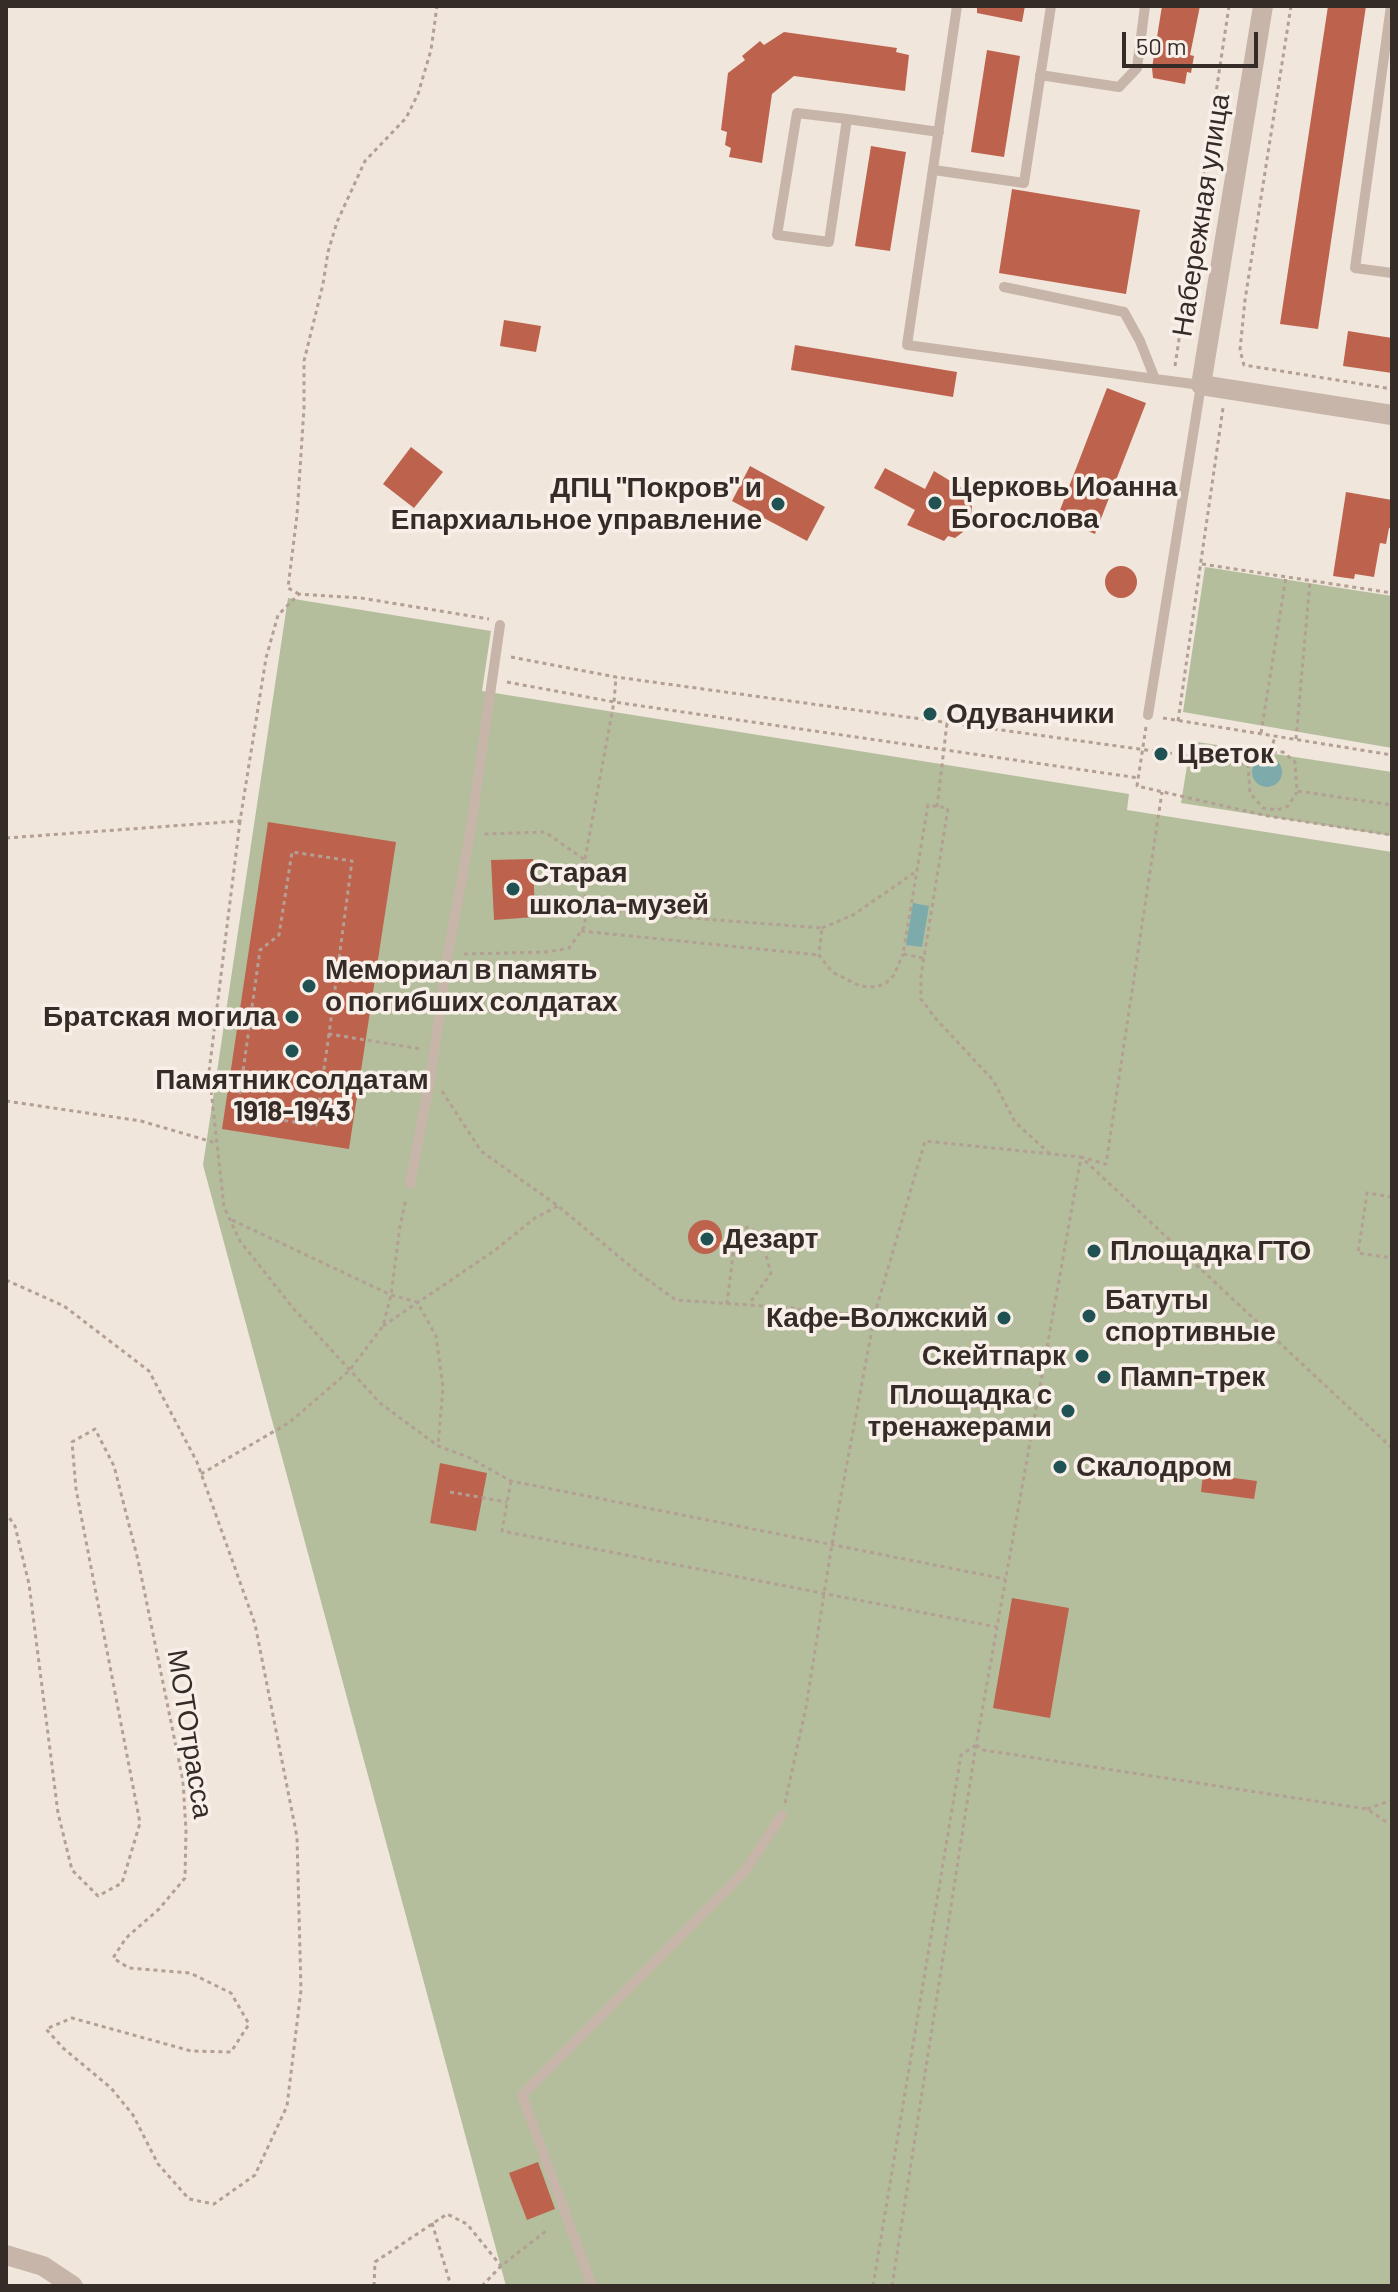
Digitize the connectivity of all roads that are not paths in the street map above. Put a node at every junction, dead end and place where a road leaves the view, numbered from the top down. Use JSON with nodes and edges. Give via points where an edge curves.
{"nodes":[{"id":1,"x":957,"y":6,"type":"edge"},
{"id":2,"x":1051,"y":6,"type":"edge"},
{"id":3,"x":1145,"y":6,"type":"edge"},
{"id":4,"x":1263,"y":6,"type":"edge"},
{"id":5,"x":1391,"y":6,"type":"edge"},
{"id":6,"x":1040,"y":75,"type":"junction"},
{"id":7,"x":847,"y":119,"type":"junction"},
{"id":8,"x":939,"y":132,"type":"junction"},
{"id":9,"x":934,"y":170,"type":"junction"},
{"id":10,"x":1392,"y":273,"type":"edge"},
{"id":11,"x":1004,"y":287,"type":"dead end"},
{"id":12,"x":1155,"y":379,"type":"junction"},
{"id":13,"x":1201,"y":385,"type":"junction"},
{"id":14,"x":1392,"y":415,"type":"edge"},
{"id":15,"x":500,"y":625,"type":"road end"},
{"id":16,"x":1148,"y":715,"type":"road end"},
{"id":17,"x":410,"y":1184,"type":"road end"},
{"id":18,"x":782,"y":1815,"type":"road end"},
{"id":19,"x":6,"y":2255,"type":"edge"},
{"id":20,"x":73,"y":2286,"type":"edge"},
{"id":21,"x":592,"y":2286,"type":"edge"}],
"edges":[{"from":1,"to":8,"type":"lane"},
{"from":2,"to":6,"type":"lane"},
{"from":3,"to":6,"type":"lane","via":[[1137,68],[1119,87]]},
{"from":4,"to":13,"type":"street","name":"Набережная улица"},
{"from":5,"to":10,"type":"lane","via":[[1355,268]]},
{"from":6,"to":9,"type":"lane","via":[[1024,183]]},
{"from":7,"to":7,"type":"lane","via":[[829,242],[777,235],[797,113]]},
{"from":7,"to":8,"type":"lane"},
{"from":8,"to":9,"type":"lane"},
{"from":9,"to":12,"type":"lane","via":[[907,345]]},
{"from":11,"to":12,"type":"lane","via":[[1124,312]]},
{"from":12,"to":13,"type":"lane"},
{"from":13,"to":14,"type":"street"},
{"from":13,"to":16,"type":"lane"},
{"from":15,"to":17,"type":"lane"},
{"from":18,"to":21,"type":"lane","via":[[745,1871],[522,2095]]},
{"from":19,"to":20,"type":"street","via":[[43,2266]]}]}
